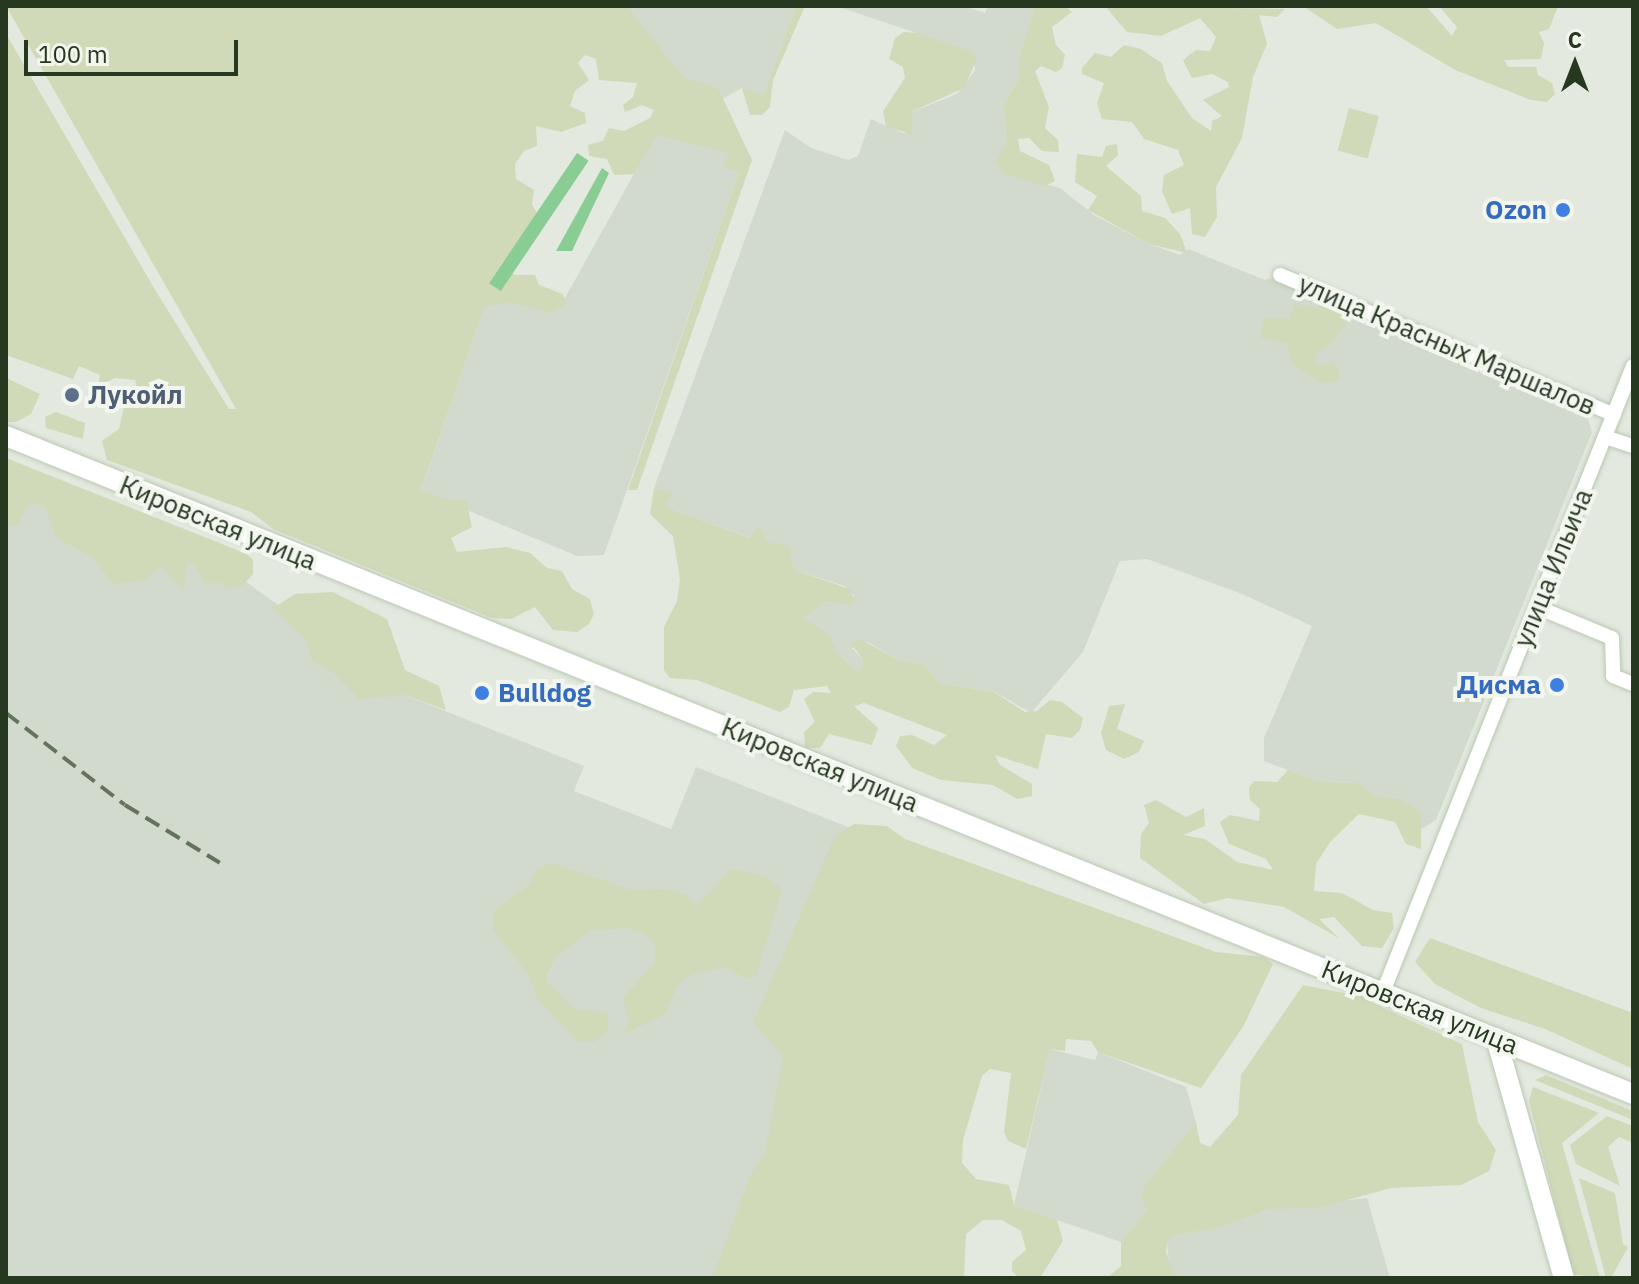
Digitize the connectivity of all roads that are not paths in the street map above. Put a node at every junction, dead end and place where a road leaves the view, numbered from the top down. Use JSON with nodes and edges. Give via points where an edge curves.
{"nodes":[{"id":1,"x":1280,"y":275,"type":"dead end"},
{"id":2,"x":1633,"y":366,"type":"edge"},
{"id":3,"x":1614,"y":415,"type":"junction"},
{"id":4,"x":6,"y":436,"type":"edge"},
{"id":5,"x":1605,"y":437,"type":"junction"},
{"id":6,"x":1633,"y":446,"type":"edge"},
{"id":7,"x":1537,"y":607,"type":"junction"},
{"id":8,"x":1633,"y":684,"type":"edge"},
{"id":9,"x":1383,"y":992,"type":"junction"},
{"id":10,"x":1496,"y":1038,"type":"junction"},
{"id":11,"x":1633,"y":1094,"type":"edge"},
{"id":12,"x":1564,"y":1278,"type":"edge"}],
"edges":[{"from":1,"to":3,"type":"street","name":"улица Красных Маршалов"},
{"from":2,"to":3,"type":"street","name":"улица Ильича"},
{"from":3,"to":5,"type":"street","name":"улица Ильича"},
{"from":4,"to":9,"type":"main road","name":"Кировская улица"},
{"from":5,"to":6,"type":"street","name":"улица Красных Маршалов"},
{"from":5,"to":7,"type":"street","name":"улица Ильича"},
{"from":7,"to":8,"type":"street","via":[[1612,638],[1613,676]]},
{"from":7,"to":9,"type":"street","name":"улица Ильича"},
{"from":9,"to":10,"type":"main road","name":"Кировская улица"},
{"from":10,"to":11,"type":"main road","name":"Кировская улица"},
{"from":10,"to":12,"type":"main road"}]}
